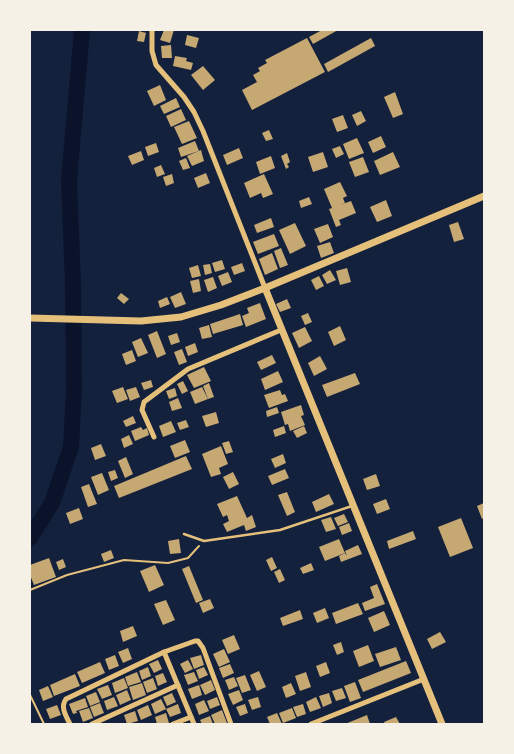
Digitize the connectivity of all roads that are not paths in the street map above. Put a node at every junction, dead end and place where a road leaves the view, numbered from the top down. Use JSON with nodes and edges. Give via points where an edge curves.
{"nodes":[{"id":1,"x":152,"y":30,"type":"edge"},
{"id":2,"x":484,"y":196,"type":"edge"},
{"id":3,"x":264,"y":288,"type":"junction"},
{"id":4,"x":30,"y":318,"type":"edge"},
{"id":5,"x":281,"y":330,"type":"junction"},
{"id":6,"x":154,"y":437,"type":"dead end"},
{"id":7,"x":353,"y":505,"type":"junction"},
{"id":8,"x":184,"y":534,"type":"dead end"},
{"id":9,"x":164,"y":652,"type":"junction"},
{"id":10,"x":424,"y":679,"type":"junction"},
{"id":11,"x":178,"y":685,"type":"junction"},
{"id":12,"x":191,"y":717,"type":"junction"},
{"id":13,"x":70,"y":724,"type":"edge"},
{"id":14,"x":92,"y":724,"type":"edge"},
{"id":15,"x":173,"y":724,"type":"edge"},
{"id":16,"x":194,"y":724,"type":"edge"},
{"id":17,"x":231,"y":724,"type":"edge"},
{"id":18,"x":311,"y":724,"type":"edge"},
{"id":19,"x":442,"y":724,"type":"edge"}],
"edges":[{"from":1,"to":3,"type":"street","via":[[156,65],[194,112]]},
{"from":2,"to":3,"type":"street"},
{"from":3,"to":4,"type":"street","via":[[181,317],[147,321]]},
{"from":3,"to":5,"type":"street"},
{"from":5,"to":6,"type":"street","via":[[188,369],[144,402],[142,410]]},
{"from":5,"to":7,"type":"street"},
{"from":7,"to":8,"type":"lane","via":[[280,530],[204,541]]},
{"from":7,"to":10,"type":"street"},
{"from":9,"to":11,"type":"street"},
{"from":9,"to":13,"type":"street","via":[[66,699],[63,704]]},
{"from":9,"to":17,"type":"street","via":[[191,641],[201,644]]},
{"from":10,"to":18,"type":"street"},
{"from":10,"to":19,"type":"street"},
{"from":11,"to":12,"type":"street"},
{"from":11,"to":14,"type":"street"},
{"from":12,"to":15,"type":"street"},
{"from":12,"to":16,"type":"street"}]}
